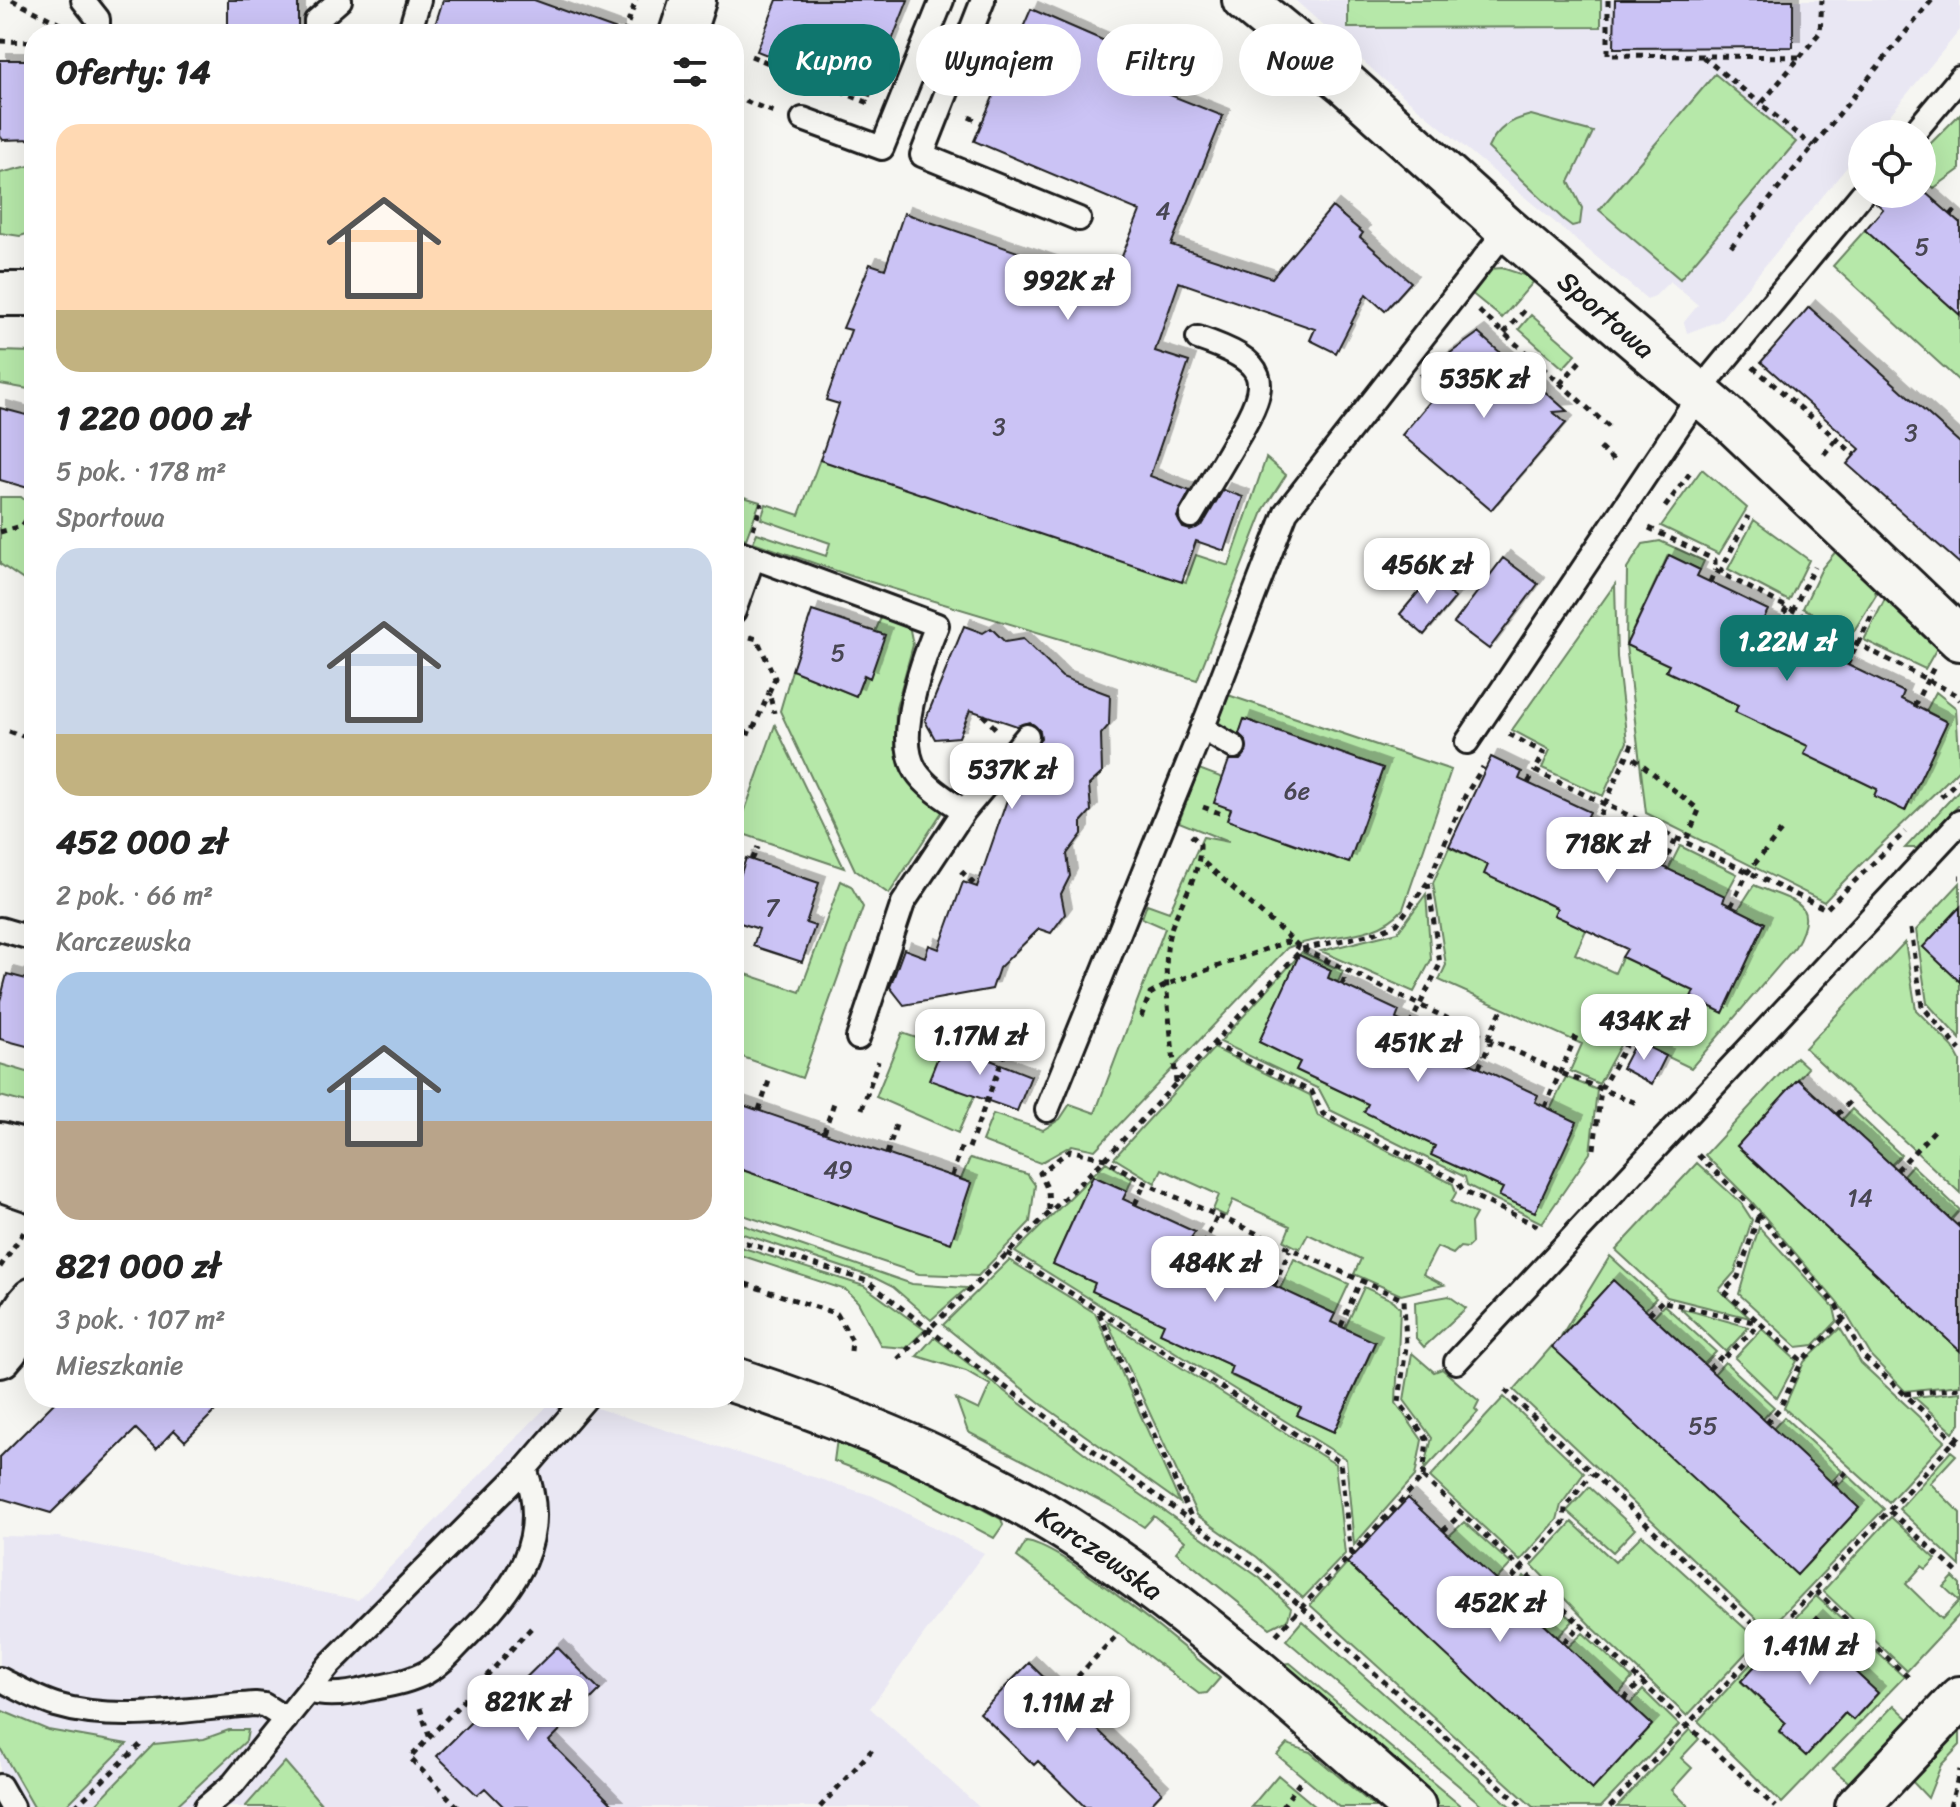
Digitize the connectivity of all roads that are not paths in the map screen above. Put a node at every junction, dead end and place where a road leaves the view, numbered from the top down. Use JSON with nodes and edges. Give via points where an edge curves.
{"nodes":[{"id":1,"x":83,"y":0,"type":"edge"},
{"id":2,"x":340,"y":0,"type":"edge"},
{"id":3,"x":419,"y":0,"type":"edge"},
{"id":4,"x":693,"y":0,"type":"edge"},
{"id":5,"x":942,"y":0,"type":"edge"},
{"id":6,"x":983,"y":0,"type":"edge"},
{"id":7,"x":1244,"y":0,"type":"edge"},
{"id":8,"x":98,"y":24,"type":"edge"},
{"id":9,"x":316,"y":24,"type":"edge"},
{"id":10,"x":412,"y":24,"type":"edge"},
{"id":11,"x":685,"y":24,"type":"edge"},
{"id":12,"x":1960,"y":78,"type":"edge"},
{"id":13,"x":803,"y":119,"type":"dead end"},
{"id":14,"x":1925,"y":120,"type":"edge"},
{"id":15,"x":1851,"y":208,"type":"edge"},
{"id":16,"x":1079,"y":219,"type":"dead end"},
{"id":17,"x":1507,"y":229,"type":"junction"},
{"id":18,"x":0,"y":294,"type":"edge"},
{"id":19,"x":24,"y":294,"type":"edge"},
{"id":20,"x":1198,"y":338,"type":"dead end"},
{"id":21,"x":1700,"y":394,"type":"junction"},
{"id":22,"x":1191,"y":516,"type":"dead end"},
{"id":23,"x":745,"y":549,"type":"edge"},
{"id":24,"x":1960,"y":639,"type":"edge"},
{"id":25,"x":1202,"y":728,"type":"junction"},
{"id":26,"x":1027,"y":736,"type":"dead end"},
{"id":27,"x":1467,"y":742,"type":"dead end"},
{"id":28,"x":1234,"y":747,"type":"dead end"},
{"id":29,"x":964,"y":811,"type":"junction"},
{"id":30,"x":1960,"y":822,"type":"edge"},
{"id":31,"x":0,"y":929,"type":"edge"},
{"id":32,"x":24,"y":936,"type":"edge"},
{"id":33,"x":858,"y":1038,"type":"dead end"},
{"id":34,"x":1047,"y":1110,"type":"dead end"},
{"id":35,"x":0,"y":1145,"type":"edge"},
{"id":36,"x":24,"y":1151,"type":"edge"},
{"id":37,"x":0,"y":1178,"type":"edge"},
{"id":38,"x":24,"y":1199,"type":"edge"},
{"id":39,"x":24,"y":1312,"type":"edge"},
{"id":40,"x":16,"y":1347,"type":"edge"},
{"id":41,"x":1456,"y":1362,"type":"dead end"},
{"id":42,"x":744,"y":1384,"type":"edge"},
{"id":43,"x":577,"y":1408,"type":"edge"},
{"id":44,"x":525,"y":1469,"type":"junction"},
{"id":45,"x":0,"y":1679,"type":"edge"},
{"id":46,"x":308,"y":1691,"type":"junction"},
{"id":47,"x":1960,"y":1698,"type":"edge"},
{"id":48,"x":286,"y":1719,"type":"junction"},
{"id":49,"x":0,"y":1786,"type":"edge"},
{"id":50,"x":12,"y":1807,"type":"edge"},
{"id":51,"x":206,"y":1807,"type":"edge"},
{"id":52,"x":1413,"y":1807,"type":"edge"},
{"id":53,"x":1857,"y":1807,"type":"edge"}],
"edges":[{"from":1,"to":8,"type":"lane"},
{"from":2,"to":9,"type":"lane"},
{"from":3,"to":10,"type":"lane"},
{"from":4,"to":11,"type":"main road"},
{"from":5,"to":13,"type":"lane","via":[[882,148]]},
{"from":6,"to":16,"type":"lane","via":[[922,155]]},
{"from":7,"to":17,"type":"street","name":"Sportowa"},
{"from":12,"to":14,"type":"lane"},
{"from":15,"to":21,"type":"lane"},
{"from":17,"to":21,"type":"street","name":"Sportowa"},
{"from":17,"to":25,"type":"lane","via":[[1286,512]]},
{"from":18,"to":19,"type":"street"},
{"from":20,"to":22,"type":"lane","via":[[1240,355],[1261,389],[1253,412]]},
{"from":21,"to":24,"type":"street","name":"Sportowa"},
{"from":21,"to":27,"type":"lane"},
{"from":23,"to":29,"type":"lane","via":[[937,625],[907,725],[909,745],[915,770]]},
{"from":25,"to":28,"type":"lane"},
{"from":25,"to":34,"type":"lane"},
{"from":26,"to":29,"type":"lane"},
{"from":29,"to":33,"type":"lane","via":[[903,903]]},
{"from":30,"to":41,"type":"lane"},
{"from":31,"to":32,"type":"lane"},
{"from":35,"to":36,"type":"main road"},
{"from":37,"to":38,"type":"main road"},
{"from":39,"to":40,"type":"main road","via":[[18,1320]]},
{"from":42,"to":52,"type":"main road","name":"Karczewska","via":[[915,1450],[1026,1505],[1086,1542],[1248,1664]]},
{"from":43,"to":44,"type":"lane"},
{"from":44,"to":46,"type":"lane","via":[[391,1599]]},
{"from":44,"to":46,"type":"lane","via":[[533,1501],[521,1573],[441,1663],[411,1680],[355,1692]]},
{"from":45,"to":48,"type":"lane","via":[[43,1701],[86,1711],[167,1712],[255,1704]]},
{"from":46,"to":48,"type":"lane"},
{"from":47,"to":53,"type":"street"},
{"from":48,"to":51,"type":"lane","via":[[233,1784]]},
{"from":49,"to":50,"type":"lane"}]}
